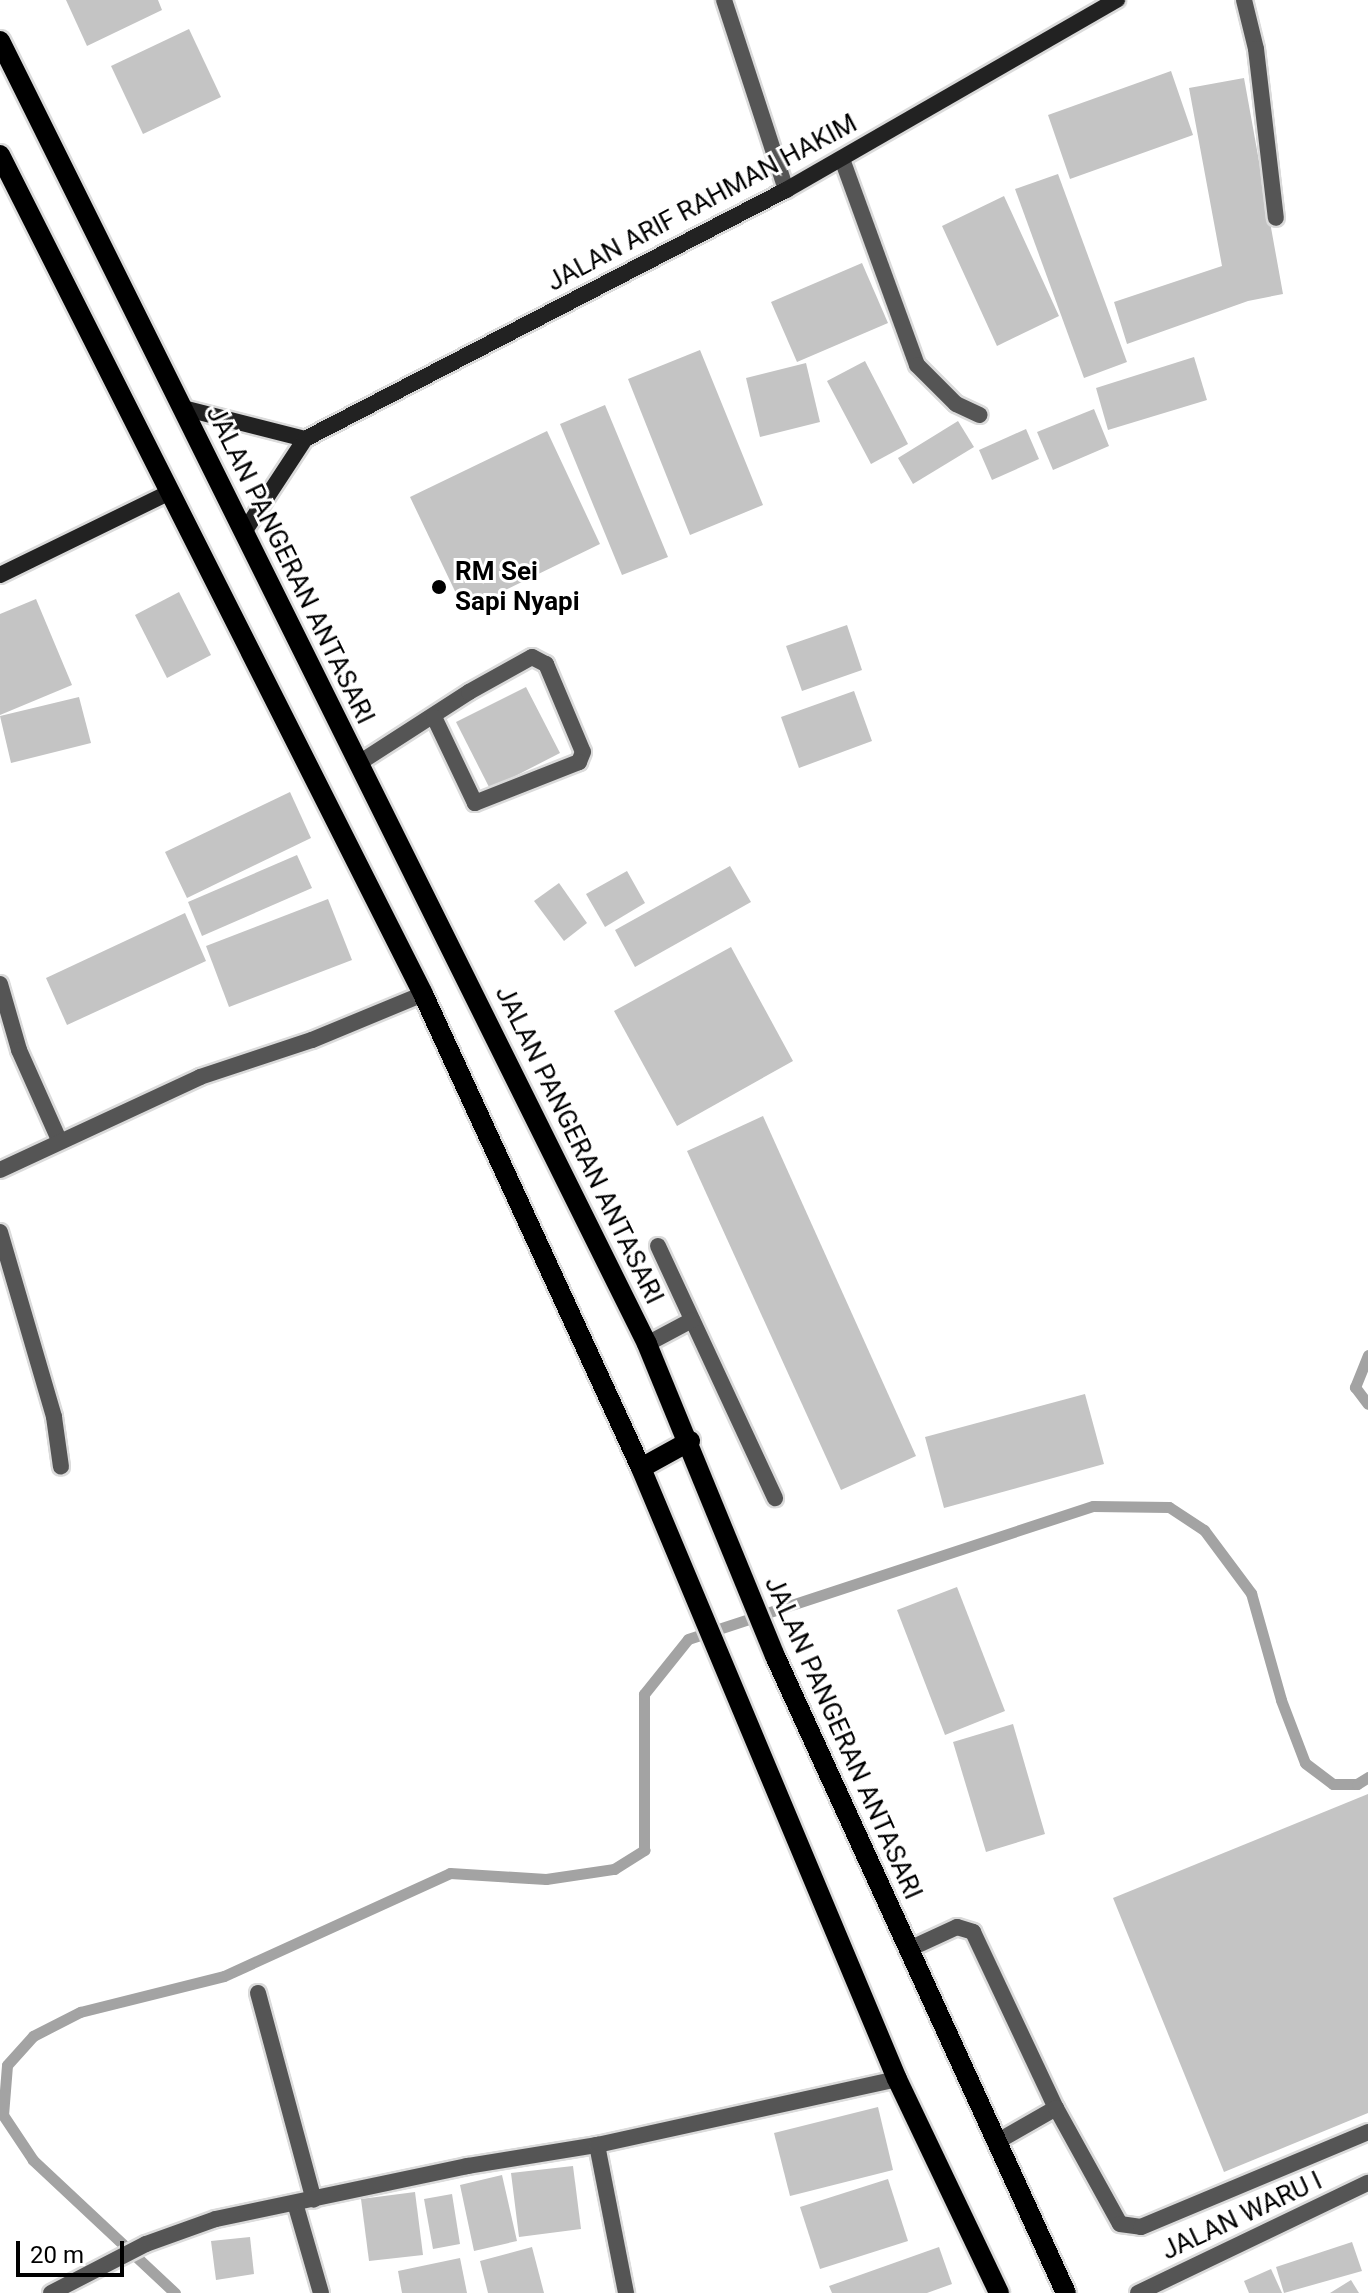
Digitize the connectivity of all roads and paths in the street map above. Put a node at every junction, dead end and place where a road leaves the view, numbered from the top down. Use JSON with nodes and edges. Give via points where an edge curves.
{"nodes":[{"id":1,"x":724,"y":0,"type":"edge"},
{"id":2,"x":1117,"y":0,"type":"edge"},
{"id":3,"x":1244,"y":0,"type":"edge"},
{"id":4,"x":0,"y":41,"type":"edge"},
{"id":5,"x":0,"y":155,"type":"edge"},
{"id":6,"x":842,"y":159,"type":"junction"},
{"id":7,"x":786,"y":190,"type":"junction"},
{"id":8,"x":1276,"y":218,"type":"dead end"},
{"id":9,"x":183,"y":408,"type":"junction"},
{"id":10,"x":980,"y":415,"type":"dead end"},
{"id":11,"x":305,"y":439,"type":"junction"},
{"id":12,"x":170,"y":492,"type":"junction"},
{"id":13,"x":244,"y":532,"type":"junction"},
{"id":14,"x":0,"y":575,"type":"edge"},
{"id":15,"x":434,"y":717,"type":"junction"},
{"id":16,"x":359,"y":763,"type":"junction"},
{"id":17,"x":0,"y":984,"type":"edge"},
{"id":18,"x":423,"y":994,"type":"junction"},
{"id":19,"x":59,"y":1140,"type":"junction"},
{"id":20,"x":0,"y":1170,"type":"edge"},
{"id":21,"x":0,"y":1232,"type":"edge"},
{"id":22,"x":658,"y":1246,"type":"dead end"},
{"id":23,"x":692,"y":1320,"type":"junction"},
{"id":24,"x":647,"y":1344,"type":"junction"},
{"id":25,"x":690,"y":1441,"type":"junction"},
{"id":26,"x":61,"y":1467,"type":"dead end"},
{"id":27,"x":641,"y":1468,"type":"junction"},
{"id":28,"x":775,"y":1498,"type":"dead end"},
{"id":29,"x":907,"y":1950,"type":"junction"},
{"id":30,"x":258,"y":1993,"type":"dead end"},
{"id":31,"x":897,"y":2079,"type":"junction"},
{"id":32,"x":1056,"y":2108,"type":"junction"},
{"id":33,"x":1368,"y":2132,"type":"edge"},
{"id":34,"x":995,"y":2143,"type":"junction"},
{"id":35,"x":597,"y":2145,"type":"junction"},
{"id":36,"x":1368,"y":2183,"type":"edge"},
{"id":37,"x":314,"y":2200,"type":"junction"},
{"id":38,"x":295,"y":2203,"type":"junction"},
{"id":39,"x":57,"y":2291,"type":"edge"},
{"id":40,"x":321,"y":2293,"type":"edge"},
{"id":41,"x":626,"y":2293,"type":"edge"},
{"id":42,"x":999,"y":2293,"type":"edge"},
{"id":43,"x":1066,"y":2293,"type":"edge"},
{"id":44,"x":1138,"y":2293,"type":"edge"}],
"edges":[{"from":1,"to":7,"type":"street"},
{"from":2,"to":6,"type":"street","name":"JALAN ARIF RAHMAN HAKIM"},
{"from":3,"to":8,"type":"street","via":[[1256,49]]},
{"from":4,"to":9,"type":"main road","name":"JALAN PANGERAN ANTASARI"},
{"from":5,"to":12,"type":"main road"},
{"from":6,"to":7,"type":"street","name":"JALAN ARIF RAHMAN HAKIM"},
{"from":6,"to":10,"type":"street","via":[[917,365],[956,404]]},
{"from":7,"to":11,"type":"street","name":"JALAN ARIF RAHMAN HAKIM"},
{"from":9,"to":11,"type":"street"},
{"from":9,"to":13,"type":"main road","name":"JALAN PANGERAN ANTASARI"},
{"from":11,"to":13,"type":"street","name":"JALAN ARIF RAHMAN HAKIM"},
{"from":12,"to":14,"type":"street"},
{"from":12,"to":18,"type":"main road"},
{"from":13,"to":16,"type":"main road","name":"JALAN PANGERAN ANTASARI"},
{"from":15,"to":15,"type":"street","via":[[475,803],[579,762],[583,752],[539,658],[503,673]]},
{"from":15,"to":16,"type":"street"},
{"from":16,"to":24,"type":"main road","name":"JALAN PANGERAN ANTASARI"},
{"from":17,"to":19,"type":"street","via":[[19,1050]]},
{"from":18,"to":19,"type":"street","via":[[312,1040],[200,1077]]},
{"from":18,"to":27,"type":"main road"},
{"from":19,"to":20,"type":"street"},
{"from":21,"to":26,"type":"street","via":[[51,1403]]},
{"from":22,"to":23,"type":"street"},
{"from":23,"to":24,"type":"street"},
{"from":23,"to":28,"type":"street"},
{"from":24,"to":25,"type":"main road","name":"JALAN PANGERAN ANTASARI"},
{"from":25,"to":27,"type":"main road"},
{"from":25,"to":29,"type":"main road","name":"JALAN PANGERAN ANTASARI","via":[[775,1656]]},
{"from":27,"to":31,"type":"main road"},
{"from":29,"to":32,"type":"street","via":[[957,1927],[973,1932]]},
{"from":29,"to":34,"type":"main road","name":"JALAN PANGERAN ANTASARI"},
{"from":30,"to":37,"type":"street"},
{"from":31,"to":35,"type":"street"},
{"from":31,"to":42,"type":"main road"},
{"from":32,"to":33,"type":"street","via":[[1120,2224],[1141,2227]]},
{"from":32,"to":34,"type":"street"},
{"from":34,"to":43,"type":"main road","name":"JALAN PANGERAN ANTASARI"},
{"from":35,"to":37,"type":"street","via":[[467,2166]]},
{"from":35,"to":41,"type":"street"},
{"from":36,"to":44,"type":"street","name":"JALAN WARU I"},
{"from":37,"to":38,"type":"street"},
{"from":38,"to":39,"type":"street","via":[[216,2219],[146,2244]]},
{"from":38,"to":40,"type":"street"}]}
